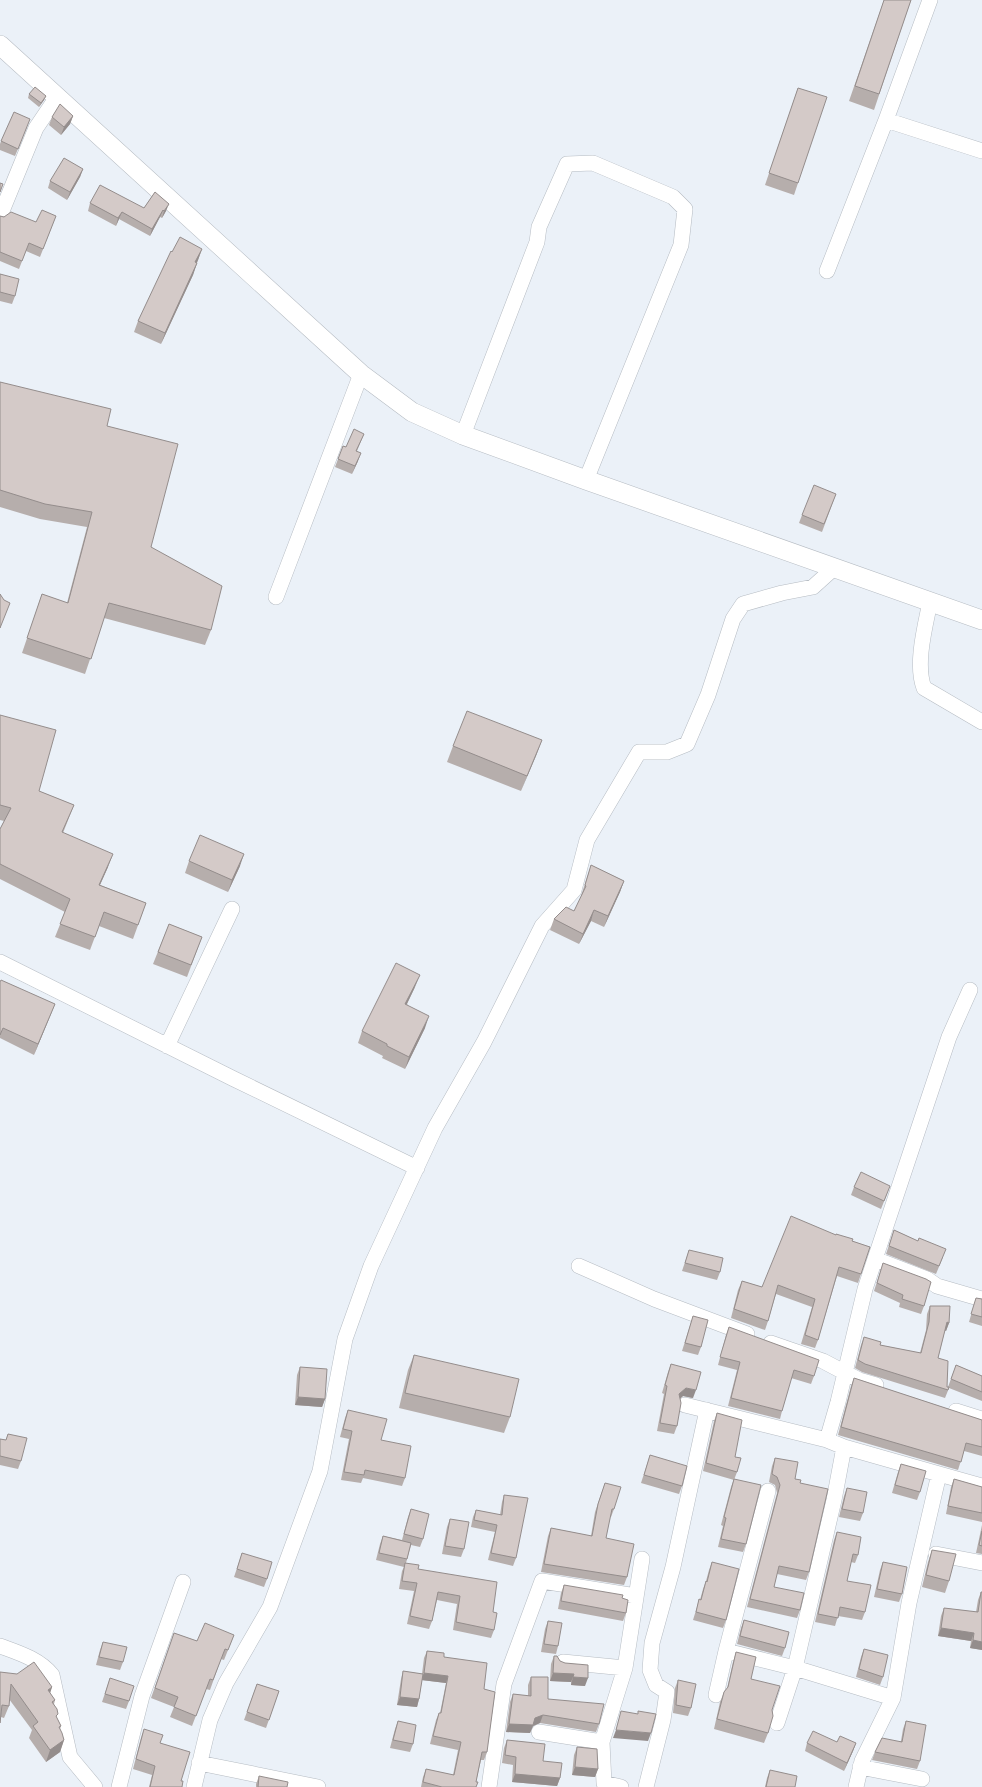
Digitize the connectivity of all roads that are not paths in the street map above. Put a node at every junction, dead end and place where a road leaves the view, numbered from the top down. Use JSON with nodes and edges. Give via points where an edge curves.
{"nodes":[{"id":1,"x":930,"y":0,"type":"edge"},
{"id":2,"x":0,"y":45,"type":"edge"},
{"id":3,"x":57,"y":97,"type":"junction"},
{"id":4,"x":886,"y":120,"type":"junction"},
{"id":5,"x":982,"y":151,"type":"edge"},
{"id":6,"x":0,"y":216,"type":"edge"},
{"id":7,"x":827,"y":271,"type":"dead end"},
{"id":8,"x":361,"y":374,"type":"junction"},
{"id":9,"x":463,"y":435,"type":"junction"},
{"id":10,"x":586,"y":480,"type":"junction"},
{"id":11,"x":834,"y":568,"type":"junction"},
{"id":12,"x":276,"y":597,"type":"dead end"},
{"id":13,"x":930,"y":602,"type":"junction"},
{"id":14,"x":982,"y":620,"type":"edge"},
{"id":15,"x":982,"y":722,"type":"edge"},
{"id":16,"x":232,"y":909,"type":"dead end"},
{"id":17,"x":0,"y":962,"type":"edge"},
{"id":18,"x":970,"y":990,"type":"dead end"},
{"id":19,"x":167,"y":1046,"type":"junction"},
{"id":20,"x":417,"y":1168,"type":"junction"},
{"id":21,"x":875,"y":1259,"type":"junction"},
{"id":22,"x":579,"y":1266,"type":"dead end"},
{"id":23,"x":982,"y":1299,"type":"edge"},
{"id":24,"x":845,"y":1373,"type":"junction"},
{"id":25,"x":888,"y":1389,"type":"edge"},
{"id":26,"x":685,"y":1405,"type":"dead end"},
{"id":27,"x":940,"y":1406,"type":"edge"},
{"id":28,"x":707,"y":1410,"type":"junction"},
{"id":29,"x":982,"y":1419,"type":"edge"},
{"id":30,"x":827,"y":1440,"type":"junction"},
{"id":31,"x":844,"y":1447,"type":"junction"},
{"id":32,"x":939,"y":1474,"type":"junction"},
{"id":33,"x":981,"y":1482,"type":"edge"},
{"id":34,"x":768,"y":1491,"type":"dead end"},
{"id":35,"x":921,"y":1551,"type":"junction"},
{"id":36,"x":642,"y":1559,"type":"dead end"},
{"id":37,"x":982,"y":1563,"type":"edge"},
{"id":38,"x":183,"y":1582,"type":"dead end"},
{"id":39,"x":636,"y":1596,"type":"junction"},
{"id":40,"x":0,"y":1646,"type":"edge"},
{"id":41,"x":726,"y":1651,"type":"junction"},
{"id":42,"x":563,"y":1662,"type":"edge"},
{"id":43,"x":625,"y":1668,"type":"junction"},
{"id":44,"x":794,"y":1668,"type":"junction"},
{"id":45,"x":716,"y":1695,"type":"dead end"},
{"id":46,"x":893,"y":1698,"type":"junction"},
{"id":47,"x":777,"y":1723,"type":"dead end"},
{"id":48,"x":539,"y":1732,"type":"dead end"},
{"id":49,"x":602,"y":1742,"type":"junction"},
{"id":50,"x":199,"y":1763,"type":"junction"},
{"id":51,"x":860,"y":1767,"type":"junction"},
{"id":52,"x":922,"y":1779,"type":"dead end"},
{"id":53,"x":604,"y":1785,"type":"edge"},
{"id":54,"x":95,"y":1787,"type":"edge"},
{"id":55,"x":119,"y":1787,"type":"edge"},
{"id":56,"x":194,"y":1787,"type":"edge"},
{"id":57,"x":318,"y":1787,"type":"edge"},
{"id":58,"x":489,"y":1787,"type":"edge"},
{"id":59,"x":622,"y":1787,"type":"edge"},
{"id":60,"x":646,"y":1787,"type":"edge"},
{"id":61,"x":856,"y":1787,"type":"edge"}],
"edges":[{"from":1,"to":4,"type":"street"},
{"from":2,"to":3,"type":"street"},
{"from":3,"to":6,"type":"street","via":[[36,128]]},
{"from":3,"to":8,"type":"street"},
{"from":4,"to":5,"type":"street"},
{"from":4,"to":7,"type":"street"},
{"from":8,"to":9,"type":"street","via":[[412,412]]},
{"from":8,"to":12,"type":"street"},
{"from":9,"to":10,"type":"street"},
{"from":9,"to":10,"type":"street","via":[[537,242],[539,227],[567,164],[593,162],[673,197],[685,209],[680,245]]},
{"from":10,"to":11,"type":"street"},
{"from":11,"to":13,"type":"street"},
{"from":11,"to":20,"type":"street","via":[[814,587],[743,604],[733,619],[708,695],[687,744],[667,752],[639,752],[587,840],[574,890],[542,926],[484,1042],[435,1128]]},
{"from":13,"to":14,"type":"street"},
{"from":13,"to":15,"type":"street","via":[[921,659],[921,680],[924,688]]},
{"from":16,"to":19,"type":"street"},
{"from":17,"to":19,"type":"street"},
{"from":18,"to":21,"type":"street","via":[[949,1037]]},
{"from":19,"to":20,"type":"street"},
{"from":20,"to":50,"type":"street","via":[[371,1266],[345,1339],[320,1471],[270,1607],[226,1683],[210,1720]]},
{"from":21,"to":23,"type":"street","via":[[927,1279],[937,1286]]},
{"from":21,"to":24,"type":"street","via":[[865,1289]]},
{"from":22,"to":24,"type":"street","via":[[654,1299],[823,1361]]},
{"from":24,"to":25,"type":"street"},
{"from":24,"to":30,"type":"street"},
{"from":26,"to":28,"type":"street"},
{"from":27,"to":29,"type":"street"},
{"from":28,"to":30,"type":"street"},
{"from":28,"to":60,"type":"street","via":[[673,1567],[652,1643],[650,1670],[656,1685],[667,1692],[663,1720]]},
{"from":30,"to":31,"type":"street"},
{"from":31,"to":32,"type":"street"},
{"from":31,"to":44,"type":"street"},
{"from":32,"to":33,"type":"street"},
{"from":32,"to":35,"type":"street"},
{"from":34,"to":41,"type":"street"},
{"from":35,"to":37,"type":"street"},
{"from":35,"to":46,"type":"street","via":[[909,1603]]},
{"from":36,"to":39,"type":"street"},
{"from":38,"to":55,"type":"street","via":[[142,1696]]},
{"from":39,"to":43,"type":"street"},
{"from":39,"to":58,"type":"street","via":[[542,1581],[504,1684]]},
{"from":40,"to":54,"type":"street","via":[[22,1654],[45,1667],[52,1675],[70,1757]]},
{"from":41,"to":44,"type":"street"},
{"from":41,"to":45,"type":"street"},
{"from":42,"to":43,"type":"street"},
{"from":43,"to":49,"type":"street"},
{"from":44,"to":46,"type":"street"},
{"from":44,"to":47,"type":"street"},
{"from":46,"to":51,"type":"street"},
{"from":48,"to":49,"type":"street"},
{"from":49,"to":53,"type":"street"},
{"from":50,"to":56,"type":"street"},
{"from":50,"to":57,"type":"street"},
{"from":51,"to":52,"type":"street"},
{"from":51,"to":61,"type":"street"},
{"from":53,"to":59,"type":"street"}]}
